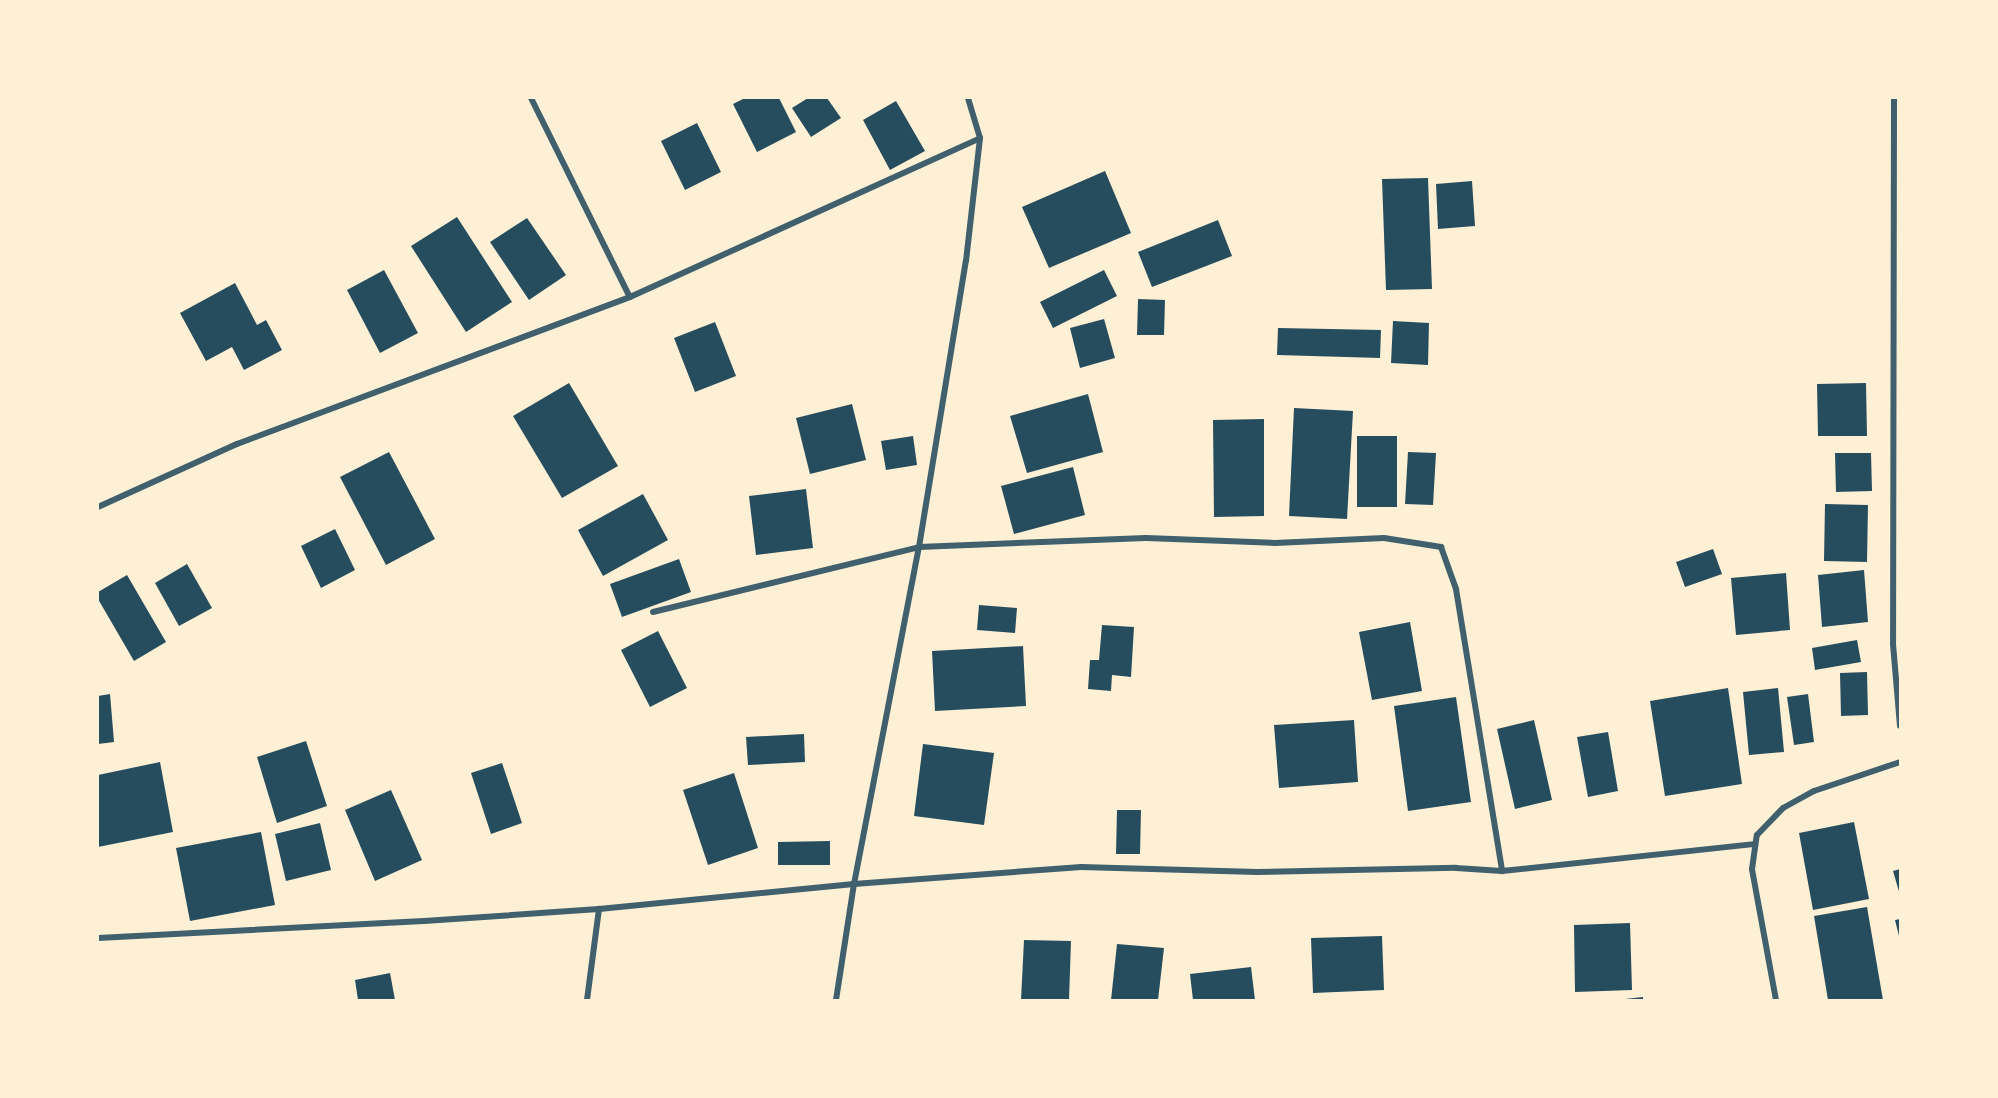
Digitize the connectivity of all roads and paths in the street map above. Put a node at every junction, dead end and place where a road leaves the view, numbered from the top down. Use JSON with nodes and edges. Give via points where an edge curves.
{"nodes":[{"id":1,"x":531,"y":98,"type":"edge"},
{"id":2,"x":968,"y":98,"type":"edge"},
{"id":3,"x":1894,"y":98,"type":"edge"},
{"id":4,"x":980,"y":138,"type":"junction"},
{"id":5,"x":630,"y":297,"type":"junction"},
{"id":6,"x":98,"y":507,"type":"edge"},
{"id":7,"x":919,"y":547,"type":"junction"},
{"id":8,"x":653,"y":612,"type":"dead end"},
{"id":9,"x":1900,"y":726,"type":"edge"},
{"id":10,"x":1900,"y":762,"type":"edge"},
{"id":11,"x":1754,"y":844,"type":"junction"},
{"id":12,"x":1502,"y":871,"type":"junction"},
{"id":13,"x":854,"y":884,"type":"junction"},
{"id":14,"x":599,"y":909,"type":"junction"},
{"id":15,"x":98,"y":938,"type":"edge"},
{"id":16,"x":587,"y":1000,"type":"edge"},
{"id":17,"x":836,"y":1000,"type":"edge"},
{"id":18,"x":1776,"y":1000,"type":"edge"}],
"edges":[{"from":1,"to":5,"type":"street"},
{"from":2,"to":4,"type":"street"},
{"from":3,"to":9,"type":"street","via":[[1893,644]]},
{"from":4,"to":5,"type":"street"},
{"from":4,"to":7,"type":"street","via":[[966,261]]},
{"from":5,"to":6,"type":"street","via":[[237,444]]},
{"from":7,"to":8,"type":"street"},
{"from":7,"to":12,"type":"street","via":[[1146,538],[1275,543],[1384,538],[1441,547],[1456,589]]},
{"from":7,"to":13,"type":"street"},
{"from":10,"to":11,"type":"street","via":[[1814,791],[1783,808]]},
{"from":11,"to":12,"type":"street"},
{"from":11,"to":18,"type":"street","via":[[1752,868]]},
{"from":12,"to":13,"type":"street","via":[[1456,868],[1257,872],[1081,867]]},
{"from":13,"to":14,"type":"street"},
{"from":13,"to":17,"type":"street"},
{"from":14,"to":15,"type":"street"},
{"from":14,"to":16,"type":"street"}]}
